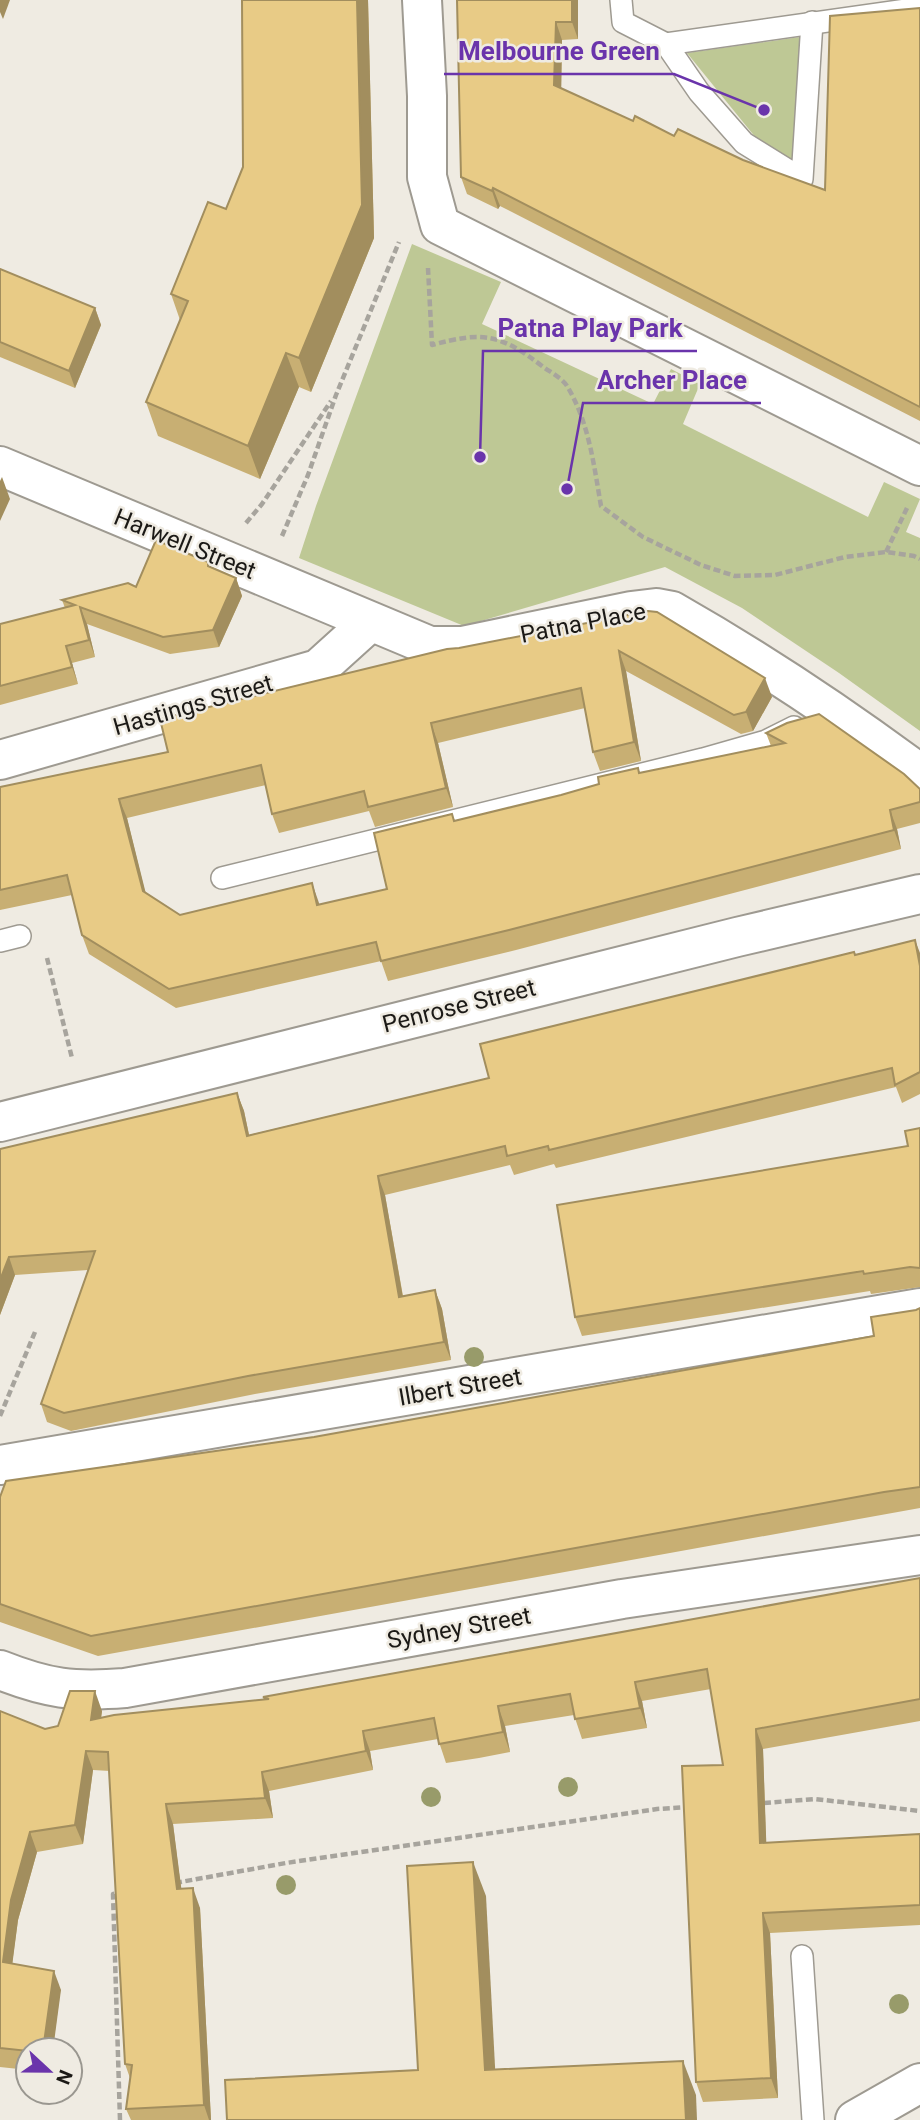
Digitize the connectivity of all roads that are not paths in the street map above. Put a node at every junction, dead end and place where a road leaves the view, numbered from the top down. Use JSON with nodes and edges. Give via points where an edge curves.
{"nodes":[{"id":1,"x":422,"y":0,"type":"edge"},
{"id":2,"x":621,"y":0,"type":"edge"},
{"id":3,"x":920,"y":8,"type":"edge"},
{"id":4,"x":812,"y":22,"type":"junction"},
{"id":5,"x":666,"y":44,"type":"junction"},
{"id":6,"x":0,"y":466,"type":"edge"},
{"id":7,"x":920,"y":466,"type":"edge"},
{"id":8,"x":370,"y":622,"type":"junction"},
{"id":9,"x":830,"y":710,"type":"junction"},
{"id":10,"x":0,"y":760,"type":"edge"},
{"id":11,"x":920,"y":774,"type":"edge"},
{"id":12,"x":222,"y":878,"type":"dead end"},
{"id":13,"x":920,"y":894,"type":"edge"},
{"id":14,"x":0,"y":1122,"type":"edge"},
{"id":15,"x":920,"y":1308,"type":"edge"},
{"id":16,"x":0,"y":1465,"type":"edge"},
{"id":17,"x":920,"y":1555,"type":"edge"},
{"id":18,"x":0,"y":1671,"type":"edge"},
{"id":19,"x":802,"y":1956,"type":"dead end"},
{"id":20,"x":920,"y":2083,"type":"edge"},
{"id":21,"x":813,"y":2120,"type":"edge"},
{"id":22,"x":855,"y":2120,"type":"edge"}],
"edges":[{"from":1,"to":7,"type":"street","via":[[427,177],[440,225]]},
{"from":2,"to":5,"type":"lane","via":[[623,22]]},
{"from":3,"to":4,"type":"lane"},
{"from":4,"to":5,"type":"lane"},
{"from":4,"to":5,"type":"lane","via":[[802,179],[744,143],[699,92]]},
{"from":6,"to":8,"type":"street","name":"Harwell Street"},
{"from":8,"to":9,"type":"street","name":"Patna Place","via":[[430,646],[462,646],[631,611],[664,609],[772,669]]},
{"from":8,"to":10,"type":"street","name":"Hastings Street","via":[[318,669]]},
{"from":9,"to":11,"type":"street","name":"Patna Place"},
{"from":9,"to":12,"type":"lane","via":[[766,741],[703,759]]},
{"from":13,"to":14,"type":"street","name":"Penrose Street"},
{"from":15,"to":16,"type":"street","name":"Ilbert Street"},
{"from":17,"to":18,"type":"street","name":"Sydney Street","via":[[622,1599],[125,1688],[83,1692]]},
{"from":19,"to":21,"type":"lane"},
{"from":20,"to":22,"type":"street"}]}
